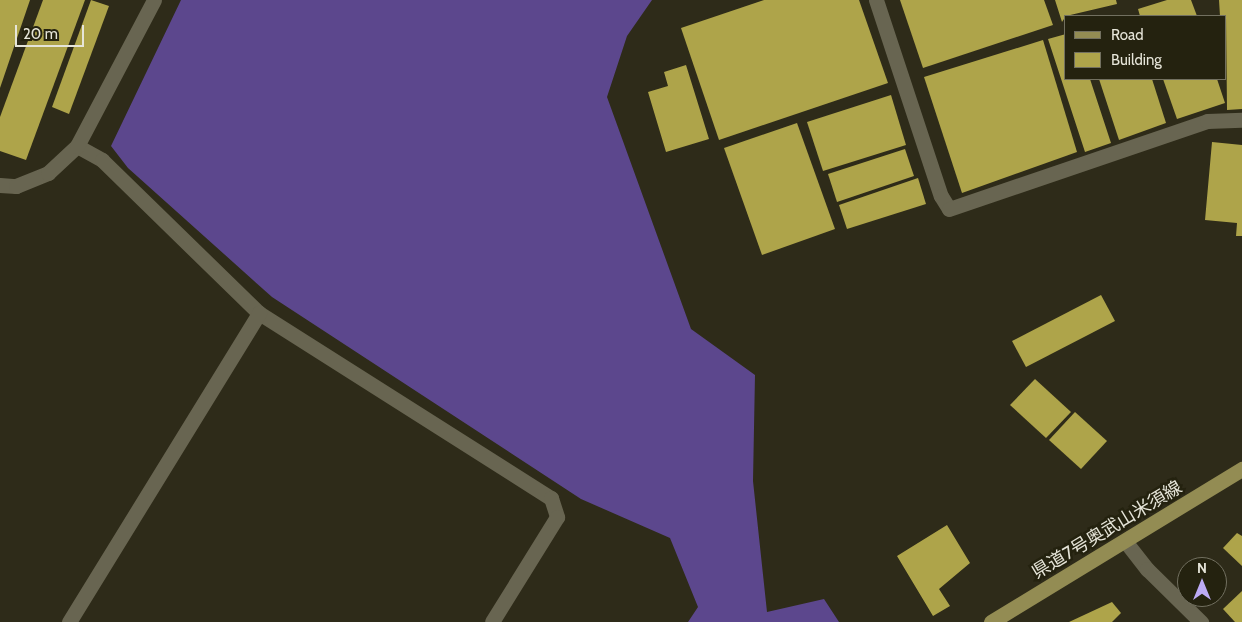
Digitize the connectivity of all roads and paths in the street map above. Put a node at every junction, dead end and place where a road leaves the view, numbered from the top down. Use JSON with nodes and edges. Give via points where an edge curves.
{"nodes":[{"id":1,"x":154,"y":0,"type":"edge"},
{"id":2,"x":876,"y":0,"type":"edge"},
{"id":3,"x":1242,"y":120,"type":"edge"},
{"id":4,"x":77,"y":146,"type":"junction"},
{"id":5,"x":0,"y":185,"type":"edge"},
{"id":6,"x":259,"y":313,"type":"junction"},
{"id":7,"x":1242,"y":469,"type":"edge"},
{"id":8,"x":1125,"y":541,"type":"junction"},
{"id":9,"x":69,"y":622,"type":"edge"},
{"id":10,"x":492,"y":622,"type":"edge"},
{"id":11,"x":991,"y":622,"type":"edge"},
{"id":12,"x":1202,"y":622,"type":"edge"}],
"edges":[{"from":1,"to":4,"type":"street"},
{"from":2,"to":3,"type":"street","via":[[941,196],[949,209],[1208,121]]},
{"from":4,"to":5,"type":"street","via":[[48,173],[16,186]]},
{"from":4,"to":6,"type":"street","via":[[102,160]]},
{"from":6,"to":9,"type":"street"},
{"from":6,"to":10,"type":"street","via":[[551,498],[557,517]]},
{"from":7,"to":8,"type":"main road","name":"県道7号奥武山米須線"},
{"from":8,"to":11,"type":"main road","name":"県道7号奥武山米須線"},
{"from":8,"to":12,"type":"street","via":[[1146,569]]}]}
